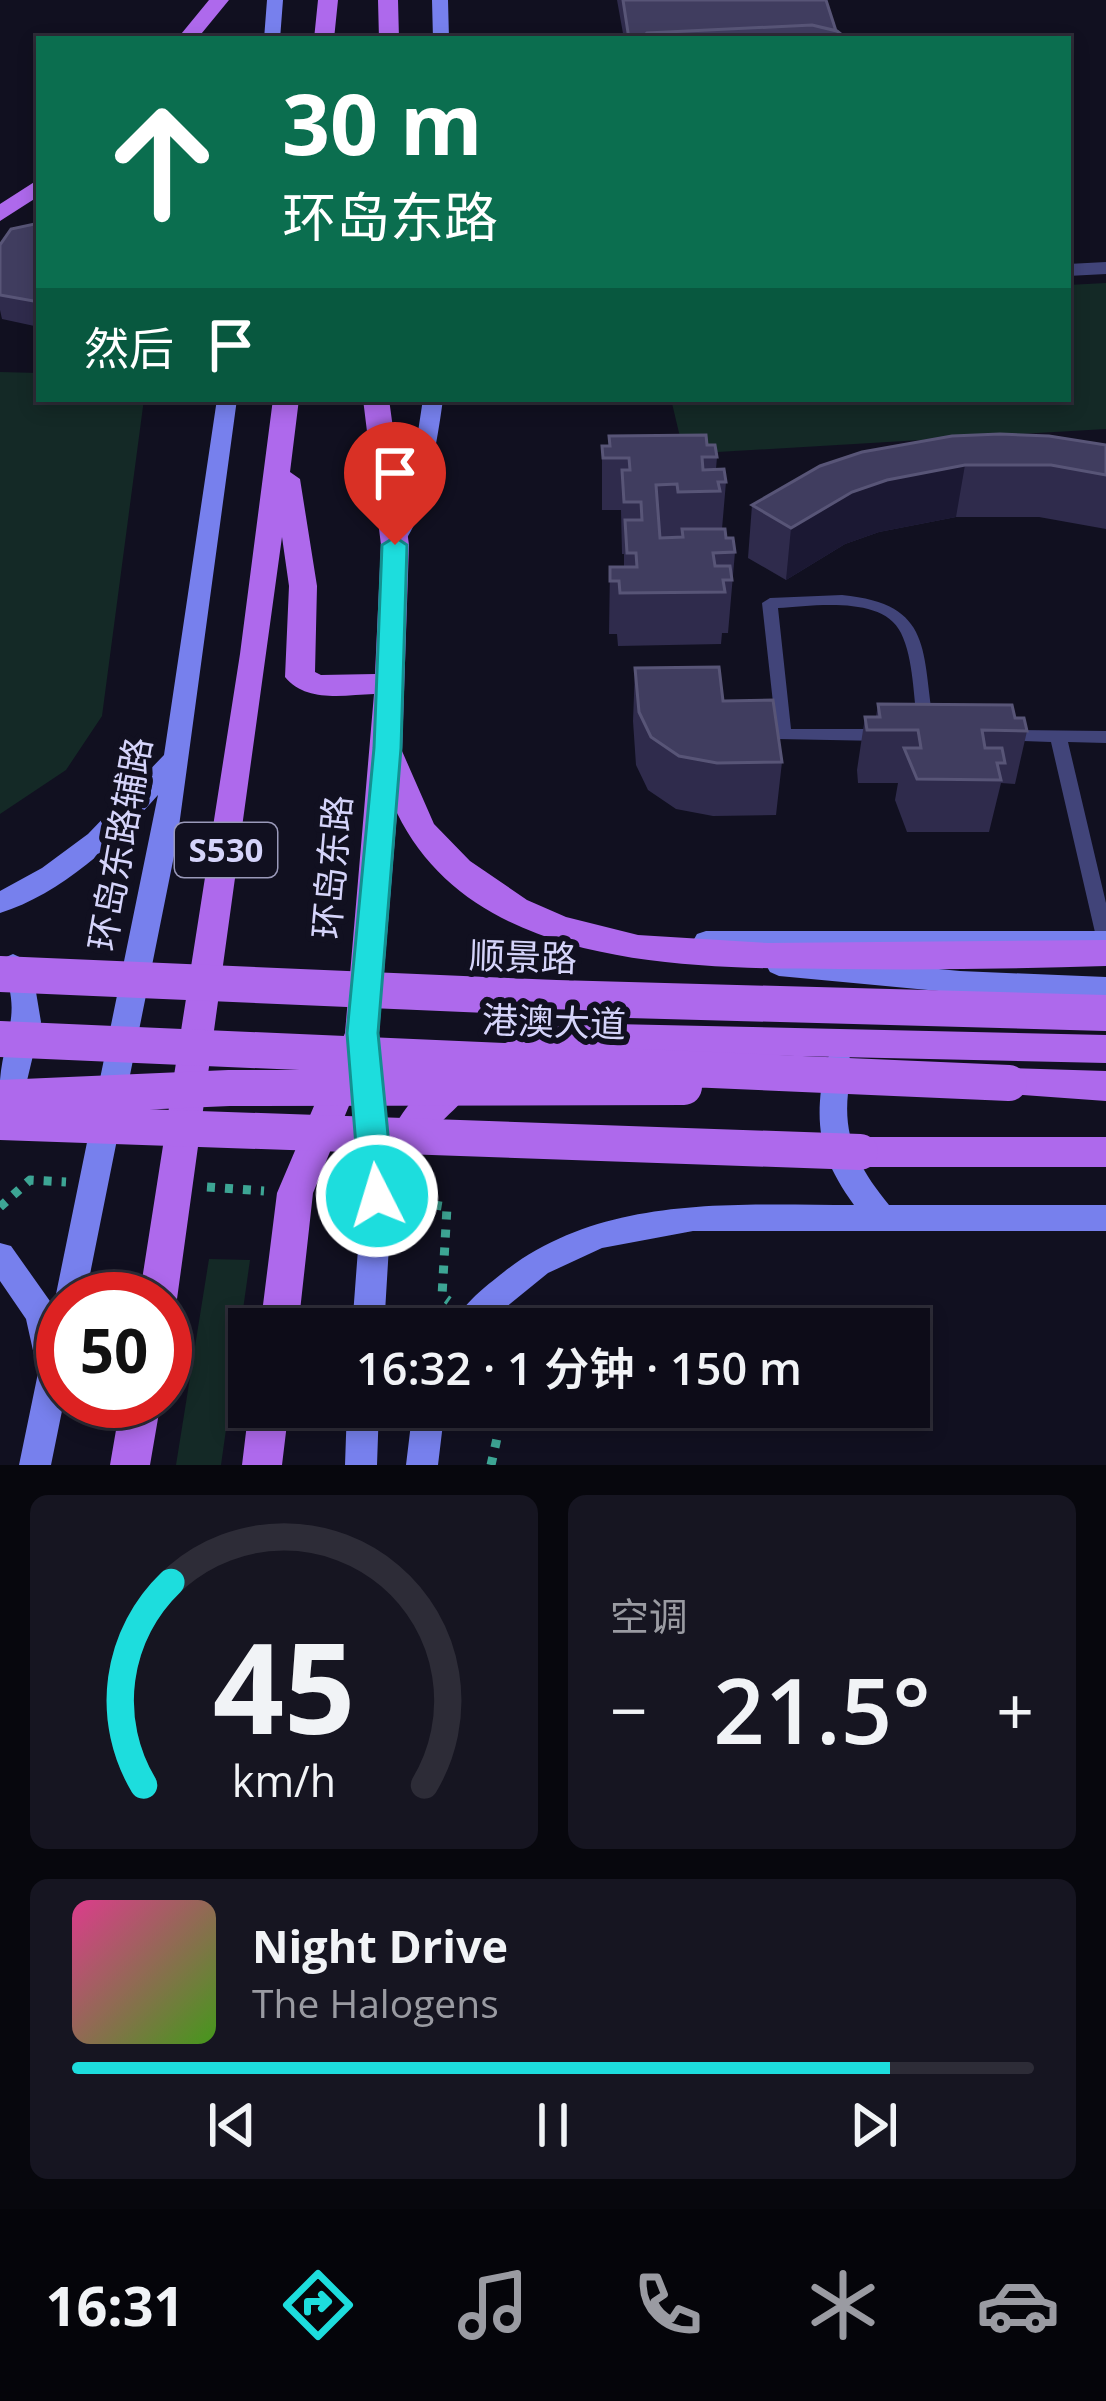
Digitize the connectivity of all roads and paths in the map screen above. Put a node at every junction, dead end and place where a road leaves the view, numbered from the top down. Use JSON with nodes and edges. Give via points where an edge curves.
{"nodes":[{"id":1,"x":219,"y":0,"type":"edge"},
{"id":2,"x":275,"y":0,"type":"edge"},
{"id":3,"x":328,"y":0,"type":"edge"},
{"id":4,"x":388,"y":0,"type":"edge"},
{"id":5,"x":440,"y":0,"type":"edge"},
{"id":6,"x":190,"y":36,"type":"edge"},
{"id":7,"x":272,"y":36,"type":"edge"},
{"id":8,"x":324,"y":36,"type":"edge"},
{"id":9,"x":389,"y":36,"type":"edge"},
{"id":10,"x":441,"y":36,"type":"edge"},
{"id":11,"x":36,"y":188,"type":"edge"},
{"id":12,"x":0,"y":214,"type":"edge"},
{"id":13,"x":1106,"y":268,"type":"edge"},
{"id":14,"x":1071,"y":270,"type":"edge"},
{"id":15,"x":226,"y":402,"type":"edge"},
{"id":16,"x":286,"y":402,"type":"edge"},
{"id":17,"x":376,"y":402,"type":"edge"},
{"id":18,"x":433,"y":402,"type":"edge"},
{"id":19,"x":281,"y":443,"type":"junction"},
{"id":20,"x":395,"y":545,"type":"junction"},
{"id":21,"x":390,"y":684,"type":"junction"},
{"id":22,"x":927,"y":736,"type":"junction"},
{"id":23,"x":949,"y":736,"type":"edge"},
{"id":24,"x":993,"y":736,"type":"edge"},
{"id":25,"x":1058,"y":736,"type":"junction"},
{"id":26,"x":1106,"y":736,"type":"edge"},
{"id":27,"x":387,"y":748,"type":"junction"},
{"id":28,"x":178,"y":755,"type":"junction"},
{"id":29,"x":0,"y":903,"type":"edge"},
{"id":30,"x":586,"y":941,"type":"junction"},
{"id":31,"x":1106,"y":941,"type":"edge"},
{"id":32,"x":632,"y":948,"type":"junction"},
{"id":33,"x":1106,"y":953,"type":"edge"},
{"id":34,"x":0,"y":957,"type":"edge"},
{"id":35,"x":0,"y":974,"type":"edge"},
{"id":36,"x":900,"y":977,"type":"junction"},
{"id":37,"x":1106,"y":988,"type":"edge"},
{"id":38,"x":1106,"y":1013,"type":"edge"},
{"id":39,"x":846,"y":1024,"type":"dead end"},
{"id":40,"x":362,"y":1033,"type":"junction"},
{"id":41,"x":0,"y":1039,"type":"edge"},
{"id":42,"x":1106,"y":1049,"type":"edge"},
{"id":43,"x":839,"y":1064,"type":"dead end"},
{"id":44,"x":1009,"y":1083,"type":"junction"},
{"id":45,"x":1106,"y":1086,"type":"edge"},
{"id":46,"x":0,"y":1098,"type":"edge"},
{"id":47,"x":0,"y":1123,"type":"edge"},
{"id":48,"x":1106,"y":1152,"type":"edge"},
{"id":49,"x":376,"y":1215,"type":"junction"},
{"id":50,"x":881,"y":1217,"type":"junction"},
{"id":51,"x":1106,"y":1218,"type":"edge"},
{"id":52,"x":0,"y":1256,"type":"edge"},
{"id":53,"x":75,"y":1272,"type":"edge"},
{"id":54,"x":162,"y":1272,"type":"edge"},
{"id":55,"x":36,"y":1308,"type":"edge"},
{"id":56,"x":281,"y":1308,"type":"edge"},
{"id":57,"x":369,"y":1308,"type":"edge"},
{"id":58,"x":482,"y":1308,"type":"edge"},
{"id":59,"x":43,"y":1428,"type":"edge"},
{"id":60,"x":136,"y":1428,"type":"edge"},
{"id":61,"x":266,"y":1428,"type":"edge"},
{"id":62,"x":362,"y":1428,"type":"edge"},
{"id":63,"x":426,"y":1428,"type":"edge"},
{"id":64,"x":499,"y":1428,"type":"edge"},
{"id":65,"x":35,"y":1465,"type":"edge"},
{"id":66,"x":130,"y":1465,"type":"edge"},
{"id":67,"x":262,"y":1465,"type":"edge"},
{"id":68,"x":361,"y":1465,"type":"edge"},
{"id":69,"x":422,"y":1465,"type":"edge"},
{"id":70,"x":491,"y":1465,"type":"edge"}],
"edges":[{"from":1,"to":6,"type":"main road"},
{"from":2,"to":7,"type":"main road"},
{"from":3,"to":8,"type":"main road"},
{"from":4,"to":9,"type":"main road"},
{"from":5,"to":10,"type":"main road"},
{"from":11,"to":12,"type":"main road"},
{"from":13,"to":14,"type":"street"},
{"from":15,"to":28,"type":"main road","name":"环岛东路辅路"},
{"from":16,"to":19,"type":"main road","number":"S530"},
{"from":17,"to":20,"type":"main road","name":"环岛东路"},
{"from":18,"to":20,"type":"main road","via":[[422,471]]},
{"from":19,"to":21,"type":"main road","via":[[303,586],[300,677],[317,685]]},
{"from":19,"to":54,"type":"main road","number":"S530"},
{"from":20,"to":21,"type":"main road","name":"环岛东路"},
{"from":21,"to":27,"type":"main road","name":"环岛东路"},
{"from":22,"to":22,"type":"lane","via":[[783,735],[770,603],[867,604],[902,620]]},
{"from":22,"to":23,"type":"lane"},
{"from":24,"to":25,"type":"lane"},
{"from":25,"to":26,"type":"lane"},
{"from":25,"to":31,"type":"lane"},
{"from":27,"to":30,"type":"main road","via":[[431,845],[533,921]]},
{"from":27,"to":40,"type":"main road","name":"环岛东路"},
{"from":28,"to":29,"type":"main road","via":[[88,849]]},
{"from":28,"to":53,"type":"main road","name":"环岛东路辅路"},
{"from":30,"to":31,"type":"main road"},
{"from":30,"to":32,"type":"main road"},
{"from":32,"to":33,"type":"main road","via":[[932,958]]},
{"from":32,"to":36,"type":"main road"},
{"from":34,"to":47,"type":"main road","via":[[19,968],[27,1022]]},
{"from":35,"to":38,"type":"main road","name":"顺景路","bridge":true},
{"from":36,"to":37,"type":"main road"},
{"from":36,"to":39,"type":"main road"},
{"from":40,"to":49,"type":"main road"},
{"from":40,"to":56,"type":"main road","name":"环岛东路","via":[[295,1193]]},
{"from":41,"to":44,"type":"main road","name":"港澳大道","bridge":true},
{"from":42,"to":49,"type":"main road","via":[[549,1041],[473,1069],[424,1108]]},
{"from":43,"to":50,"type":"main road","via":[[831,1102],[839,1166]]},
{"from":44,"to":45,"type":"main road","name":"港澳大道"},
{"from":44,"to":46,"type":"main road","bridge":true,"via":[[229,1088]]},
{"from":47,"to":48,"type":"main road","bridge":true,"via":[[860,1152]]},
{"from":49,"to":57,"type":"main road"},
{"from":50,"to":51,"type":"main road"},
{"from":50,"to":58,"type":"main road","via":[[693,1218],[599,1235],[536,1263]]},
{"from":52,"to":55,"type":"main road"},
{"from":59,"to":65,"type":"main road"},
{"from":60,"to":66,"type":"main road"},
{"from":61,"to":67,"type":"main road"},
{"from":62,"to":68,"type":"main road"},
{"from":63,"to":69,"type":"main road"},
{"from":64,"to":70,"type":"path"}]}
